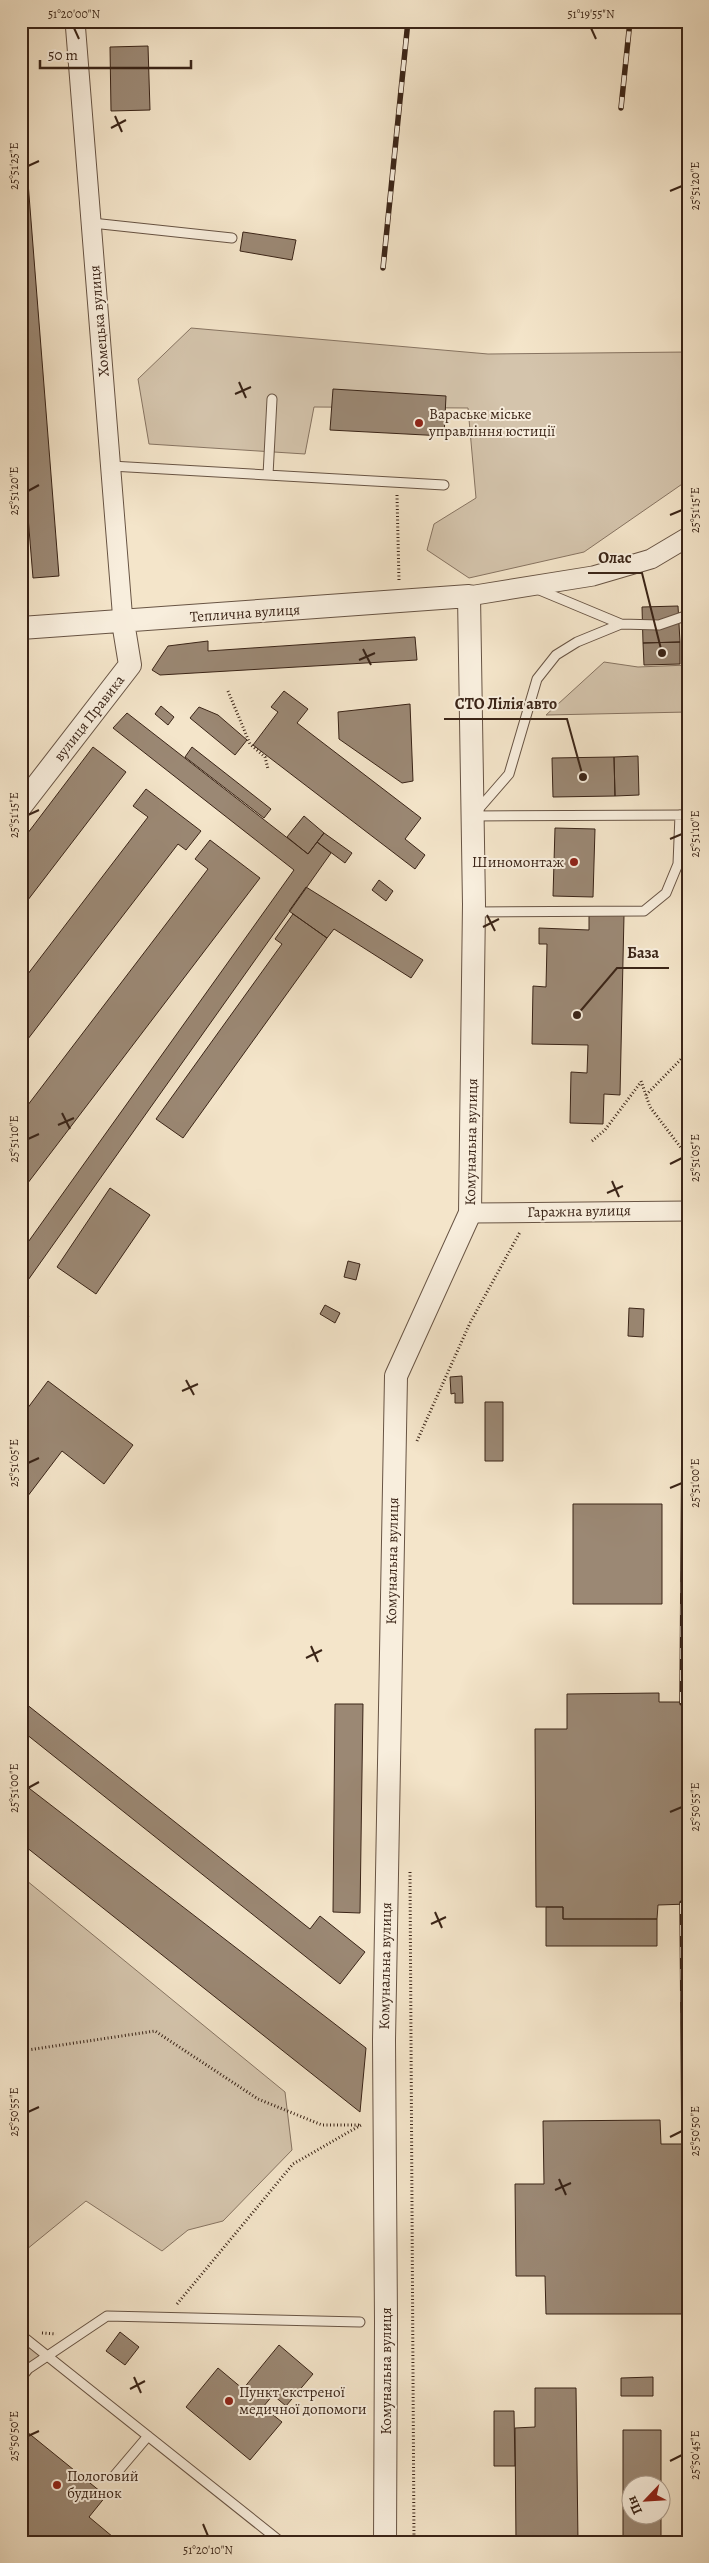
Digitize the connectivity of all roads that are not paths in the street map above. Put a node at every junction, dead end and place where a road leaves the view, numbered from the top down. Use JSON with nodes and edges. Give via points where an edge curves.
{"nodes":[{"id":1,"x":75,"y":21,"type":"edge"},
{"id":2,"x":92,"y":224,"type":"junction"},
{"id":3,"x":232,"y":238,"type":"dead end"},
{"id":4,"x":272,"y":399,"type":"dead end"},
{"id":5,"x":111,"y":466,"type":"junction"},
{"id":6,"x":268,"y":475,"type":"junction"},
{"id":7,"x":444,"y":484,"type":"dead end"},
{"id":8,"x":688,"y":536,"type":"edge"},
{"id":9,"x":532,"y":587,"type":"junction"},
{"id":10,"x":469,"y":596,"type":"junction"},
{"id":11,"x":688,"y":615,"type":"edge"},
{"id":12,"x":123,"y":622,"type":"junction"},
{"id":13,"x":621,"y":624,"type":"junction"},
{"id":14,"x":21,"y":628,"type":"edge"},
{"id":15,"x":21,"y":806,"type":"edge"},
{"id":16,"x":684,"y":815,"type":"edge"},
{"id":17,"x":472,"y":816,"type":"junction"},
{"id":18,"x":474,"y":912,"type":"junction"},
{"id":19,"x":688,"y":1210,"type":"edge"},
{"id":20,"x":470,"y":1213,"type":"junction"},
{"id":21,"x":360,"y":2322,"type":"dead end"},
{"id":22,"x":21,"y":2335,"type":"edge"},
{"id":23,"x":48,"y":2357,"type":"junction"},
{"id":24,"x":21,"y":2378,"type":"edge"},
{"id":25,"x":148,"y":2436,"type":"junction"},
{"id":26,"x":114,"y":2476,"type":"dead end"},
{"id":27,"x":281,"y":2542,"type":"edge"},
{"id":28,"x":385,"y":2542,"type":"edge"}],
"edges":[{"from":1,"to":2,"type":"street","name":"Хомецька вулиця"},
{"from":2,"to":3,"type":"lane"},
{"from":2,"to":5,"type":"street","name":"Хомецька вулиця"},
{"from":4,"to":6,"type":"lane"},
{"from":5,"to":6,"type":"lane"},
{"from":5,"to":12,"type":"street","name":"Хомецька вулиця"},
{"from":6,"to":7,"type":"lane"},
{"from":8,"to":9,"type":"street","via":[[650,559],[593,576]]},
{"from":9,"to":10,"type":"street"},
{"from":9,"to":13,"type":"lane"},
{"from":10,"to":12,"type":"street","name":"Теплична вулиця"},
{"from":10,"to":17,"type":"street","name":"Комунальна вулиця"},
{"from":11,"to":13,"type":"lane","via":[[659,624]]},
{"from":12,"to":14,"type":"street","name":"Теплична вулиця"},
{"from":12,"to":15,"type":"street","name":"вулиця Правика","via":[[130,665]]},
{"from":13,"to":17,"type":"lane","via":[[577,642],[556,655],[537,679],[509,774]]},
{"from":16,"to":17,"type":"lane"},
{"from":16,"to":18,"type":"lane","via":[[678,864],[666,892],[644,911]]},
{"from":17,"to":18,"type":"street","name":"Комунальна вулиця"},
{"from":18,"to":20,"type":"street","name":"Комунальна вулиця"},
{"from":19,"to":20,"type":"street","name":"Гаражна вулиця"},
{"from":20,"to":28,"type":"street","name":"Комунальна вулиця","via":[[396,1376],[384,2040]]},
{"from":21,"to":23,"type":"lane","via":[[107,2316]]},
{"from":22,"to":23,"type":"lane"},
{"from":23,"to":24,"type":"lane","via":[[28,2369]]},
{"from":23,"to":25,"type":"lane"},
{"from":25,"to":26,"type":"lane"},
{"from":25,"to":27,"type":"lane"}]}
